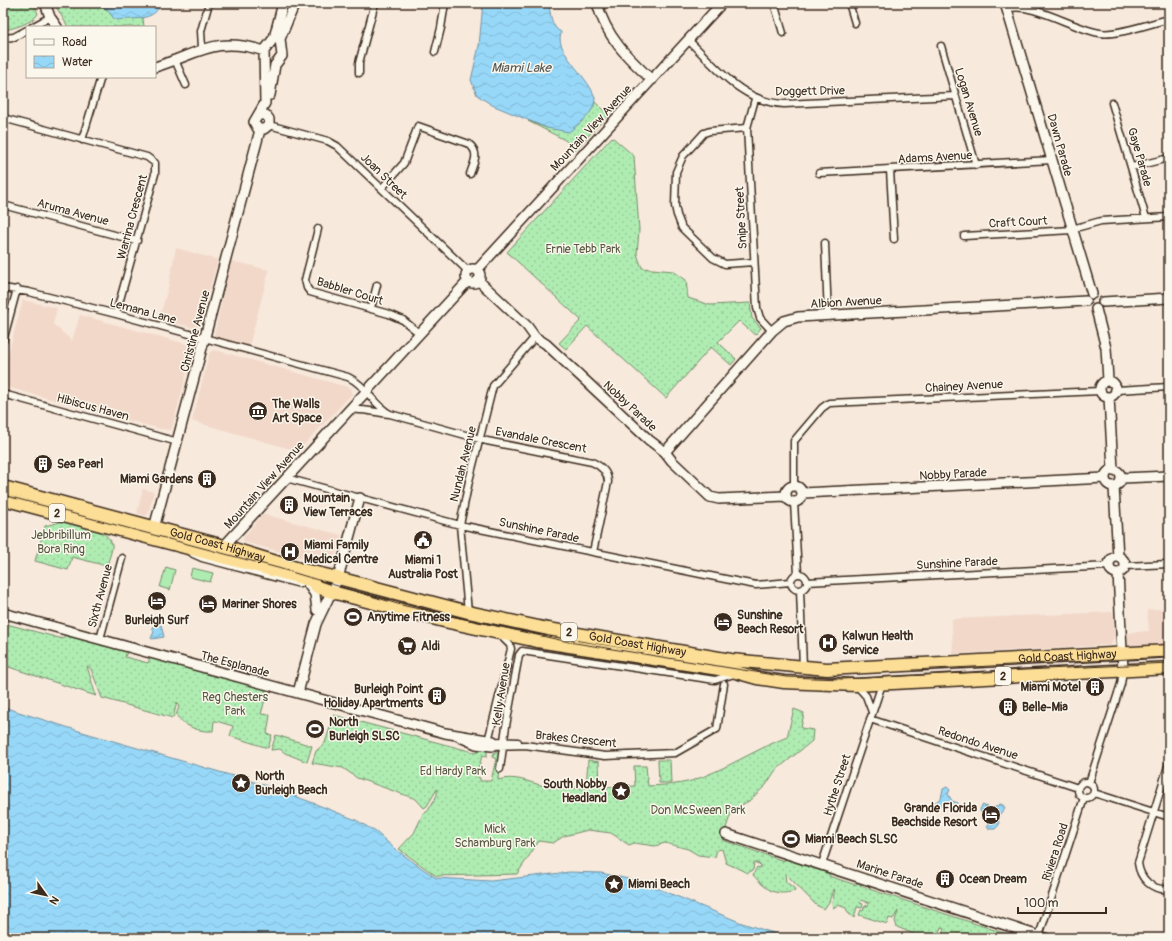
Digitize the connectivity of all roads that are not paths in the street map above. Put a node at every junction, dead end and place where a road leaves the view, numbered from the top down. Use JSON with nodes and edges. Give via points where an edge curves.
{"nodes":[{"id":1,"x":45,"y":3,"type":"edge"},
{"id":2,"x":209,"y":3,"type":"edge"},
{"id":3,"x":283,"y":3,"type":"edge"},
{"id":4,"x":295,"y":3,"type":"edge"},
{"id":5,"x":375,"y":3,"type":"edge"},
{"id":6,"x":445,"y":3,"type":"edge"},
{"id":7,"x":722,"y":3,"type":"edge"},
{"id":8,"x":774,"y":3,"type":"edge"},
{"id":9,"x":849,"y":3,"type":"edge"},
{"id":10,"x":601,"y":4,"type":"edge"},
{"id":11,"x":1006,"y":6,"type":"edge"},
{"id":12,"x":50,"y":17,"type":"junction"},
{"id":13,"x":1169,"y":19,"type":"edge"},
{"id":14,"x":855,"y":23,"type":"dead end"},
{"id":15,"x":34,"y":26,"type":"edge"},
{"id":16,"x":56,"y":26,"type":"edge"},
{"id":17,"x":26,"y":31,"type":"edge"},
{"id":18,"x":783,"y":33,"type":"dead end"},
{"id":19,"x":3,"y":38,"type":"edge"},
{"id":20,"x":688,"y":40,"type":"junction"},
{"id":21,"x":941,"y":46,"type":"dead end"},
{"id":22,"x":202,"y":48,"type":"junction"},
{"id":23,"x":281,"y":49,"type":"junction"},
{"id":24,"x":266,"y":52,"type":"junction"},
{"id":25,"x":435,"y":52,"type":"dead end"},
{"id":26,"x":175,"y":60,"type":"junction"},
{"id":27,"x":278,"y":61,"type":"junction"},
{"id":28,"x":156,"y":67,"type":"edge"},
{"id":29,"x":359,"y":73,"type":"dead end"},
{"id":30,"x":101,"y":78,"type":"edge"},
{"id":31,"x":652,"y":80,"type":"junction"},
{"id":32,"x":186,"y":85,"type":"dead end"},
{"id":33,"x":955,"y":96,"type":"junction"},
{"id":34,"x":755,"y":99,"type":"junction"},
{"id":35,"x":1112,"y":103,"type":"dead end"},
{"id":36,"x":3,"y":118,"type":"edge"},
{"id":37,"x":265,"y":119,"type":"junction"},
{"id":38,"x":747,"y":128,"type":"junction"},
{"id":39,"x":260,"y":130,"type":"junction"},
{"id":40,"x":82,"y":140,"type":"junction"},
{"id":41,"x":1169,"y":158,"type":"edge"},
{"id":42,"x":1052,"y":160,"type":"junction"},
{"id":43,"x":976,"y":165,"type":"junction"},
{"id":44,"x":1132,"y":167,"type":"junction"},
{"id":45,"x":890,"y":170,"type":"junction"},
{"id":46,"x":819,"y":173,"type":"dead end"},
{"id":47,"x":470,"y":174,"type":"dead end"},
{"id":48,"x":382,"y":188,"type":"junction"},
{"id":49,"x":3,"y":205,"type":"edge"},
{"id":50,"x":1169,"y":217,"type":"edge"},
{"id":51,"x":1146,"y":218,"type":"junction"},
{"id":52,"x":318,"y":229,"type":"dead end"},
{"id":53,"x":1072,"y":230,"type":"junction"},
{"id":54,"x":964,"y":236,"type":"dead end"},
{"id":55,"x":894,"y":239,"type":"dead end"},
{"id":56,"x":137,"y":241,"type":"junction"},
{"id":57,"x":825,"y":243,"type":"dead end"},
{"id":58,"x":754,"y":262,"type":"junction"},
{"id":59,"x":473,"y":271,"type":"junction"},
{"id":60,"x":478,"y":280,"type":"junction"},
{"id":61,"x":468,"y":281,"type":"junction"},
{"id":62,"x":377,"y":286,"type":"dead end"},
{"id":63,"x":3,"y":288,"type":"edge"},
{"id":64,"x":17,"y":290,"type":"junction"},
{"id":65,"x":1092,"y":294,"type":"junction"},
{"id":66,"x":1169,"y":298,"type":"edge"},
{"id":67,"x":1086,"y":301,"type":"junction"},
{"id":68,"x":1099,"y":305,"type":"junction"},
{"id":69,"x":371,"y":308,"type":"junction"},
{"id":70,"x":116,"y":314,"type":"junction"},
{"id":71,"x":828,"y":315,"type":"junction"},
{"id":72,"x":772,"y":331,"type":"junction"},
{"id":73,"x":419,"y":333,"type":"junction"},
{"id":74,"x":535,"y":337,"type":"junction"},
{"id":75,"x":205,"y":339,"type":"junction"},
{"id":76,"x":3,"y":341,"type":"edge"},
{"id":77,"x":1108,"y":380,"type":"junction"},
{"id":78,"x":1169,"y":387,"type":"edge"},
{"id":79,"x":1117,"y":390,"type":"junction"},
{"id":80,"x":365,"y":391,"type":"junction"},
{"id":81,"x":1100,"y":391,"type":"junction"},
{"id":82,"x":3,"y":394,"type":"edge"},
{"id":83,"x":1109,"y":397,"type":"junction"},
{"id":84,"x":348,"y":410,"type":"junction"},
{"id":85,"x":390,"y":414,"type":"junction"},
{"id":86,"x":480,"y":439,"type":"junction"},
{"id":87,"x":178,"y":442,"type":"junction"},
{"id":88,"x":665,"y":452,"type":"junction"},
{"id":89,"x":1114,"y":470,"type":"junction"},
{"id":90,"x":1169,"y":476,"type":"edge"},
{"id":91,"x":286,"y":478,"type":"junction"},
{"id":92,"x":1105,"y":478,"type":"junction"},
{"id":93,"x":1122,"y":478,"type":"junction"},
{"id":94,"x":794,"y":485,"type":"junction"},
{"id":95,"x":3,"y":487,"type":"edge"},
{"id":96,"x":1114,"y":487,"type":"junction"},
{"id":97,"x":802,"y":493,"type":"junction"},
{"id":98,"x":786,"y":496,"type":"junction"},
{"id":99,"x":360,"y":498,"type":"junction"},
{"id":100,"x":3,"y":499,"type":"edge"},
{"id":101,"x":794,"y":502,"type":"junction"},
{"id":102,"x":460,"y":525,"type":"junction"},
{"id":103,"x":153,"y":533,"type":"junction"},
{"id":104,"x":224,"y":546,"type":"junction"},
{"id":105,"x":593,"y":552,"type":"junction"},
{"id":106,"x":1118,"y":557,"type":"junction"},
{"id":107,"x":122,"y":558,"type":"dead end"},
{"id":108,"x":1169,"y":564,"type":"edge"},
{"id":109,"x":1109,"y":566,"type":"junction"},
{"id":110,"x":1125,"y":566,"type":"junction"},
{"id":111,"x":1118,"y":573,"type":"junction"},
{"id":112,"x":798,"y":574,"type":"junction"},
{"id":113,"x":338,"y":578,"type":"junction"},
{"id":114,"x":304,"y":582,"type":"junction"},
{"id":115,"x":790,"y":582,"type":"junction"},
{"id":116,"x":807,"y":582,"type":"junction"},
{"id":117,"x":800,"y":590,"type":"junction"},
{"id":118,"x":330,"y":591,"type":"junction"},
{"id":119,"x":317,"y":610,"type":"junction"},
{"id":120,"x":468,"y":612,"type":"junction"},
{"id":121,"x":3,"y":613,"type":"edge"},
{"id":122,"x":316,"y":624,"type":"junction"},
{"id":123,"x":498,"y":633,"type":"junction"},
{"id":124,"x":100,"y":639,"type":"junction"},
{"id":125,"x":1169,"y":652,"type":"edge"},
{"id":126,"x":1122,"y":654,"type":"junction"},
{"id":127,"x":803,"y":668,"type":"junction"},
{"id":128,"x":1169,"y":668,"type":"edge"},
{"id":129,"x":1124,"y":670,"type":"junction"},
{"id":130,"x":738,"y":673,"type":"junction"},
{"id":131,"x":882,"y":683,"type":"junction"},
{"id":132,"x":724,"y":684,"type":"dead end"},
{"id":133,"x":856,"y":685,"type":"junction"},
{"id":134,"x":298,"y":693,"type":"junction"},
{"id":135,"x":872,"y":712,"type":"junction"},
{"id":136,"x":869,"y":721,"type":"junction"},
{"id":137,"x":490,"y":743,"type":"junction"},
{"id":138,"x":505,"y":744,"type":"junction"},
{"id":139,"x":1169,"y":763,"type":"edge"},
{"id":140,"x":500,"y":769,"type":"dead end"},
{"id":141,"x":1089,"y":783,"type":"junction"},
{"id":142,"x":1078,"y":788,"type":"junction"},
{"id":143,"x":1094,"y":793,"type":"junction"},
{"id":144,"x":1084,"y":798,"type":"junction"},
{"id":145,"x":1154,"y":812,"type":"junction"},
{"id":146,"x":1169,"y":817,"type":"edge"},
{"id":147,"x":726,"y":834,"type":"dead end"},
{"id":148,"x":822,"y":864,"type":"junction"},
{"id":149,"x":1169,"y":889,"type":"edge"},
{"id":150,"x":1042,"y":937,"type":"edge"}],
"edges":[{"from":1,"to":12,"type":"street"},
{"from":2,"to":22,"type":"street","via":[[201,31]]},
{"from":3,"to":24,"type":"street","via":[[274,38]]},
{"from":4,"to":23,"type":"street","via":[[282,33]]},
{"from":5,"to":29,"type":"street","via":[[359,63]]},
{"from":6,"to":25,"type":"street"},
{"from":7,"to":20,"type":"street","name":"Mountain View Avenue"},
{"from":8,"to":18,"type":"street"},
{"from":9,"to":14,"type":"street"},
{"from":10,"to":31,"type":"street","via":[[604,22],[615,44]]},
{"from":11,"to":13,"type":"street","via":[[1021,7],[1106,34]]},
{"from":11,"to":42,"type":"street","name":"Dawn Parade"},
{"from":12,"to":15,"type":"street"},
{"from":12,"to":16,"type":"street"},
{"from":17,"to":19,"type":"street","via":[[14,37]]},
{"from":20,"to":31,"type":"street","name":"Mountain View Avenue"},
{"from":20,"to":34,"type":"street","name":"Doggett Drive","via":[[734,85]]},
{"from":21,"to":33,"type":"street","name":"Logan Avenue"},
{"from":22,"to":24,"type":"street","via":[[226,44]]},
{"from":22,"to":26,"type":"street"},
{"from":23,"to":24,"type":"street","via":[[275,45]]},
{"from":23,"to":27,"type":"street","via":[[282,56]]},
{"from":24,"to":27,"type":"street","via":[[270,63]]},
{"from":24,"to":37,"type":"street"},
{"from":26,"to":28,"type":"street"},
{"from":26,"to":32,"type":"street"},
{"from":27,"to":37,"type":"street","via":[[272,78]]},
{"from":30,"to":40,"type":"street"},
{"from":31,"to":59,"type":"street","name":"Mountain View Avenue"},
{"from":33,"to":34,"type":"street","name":"Doggett Drive","via":[[784,104],[766,103]]},
{"from":33,"to":43,"type":"street","name":"Logan Avenue"},
{"from":34,"to":38,"type":"street","name":"Snipe Street"},
{"from":35,"to":44,"type":"street","name":"Gaye Parade"},
{"from":36,"to":40,"type":"street","name":"Warrina Crescent"},
{"from":37,"to":39,"type":"street","via":[[264,129]]},
{"from":37,"to":39,"type":"street","name":"Christine Avenue","via":[[255,118],[256,127]]},
{"from":37,"to":48,"type":"street","name":"Joan Street","via":[[337,146]]},
{"from":38,"to":58,"type":"street","name":"Snipe Street"},
{"from":38,"to":58,"type":"street","via":[[704,133],[691,147],[683,156],[676,172],[675,206],[682,228],[713,258],[725,264]]},
{"from":39,"to":75,"type":"street","name":"Christine Avenue"},
{"from":40,"to":56,"type":"street","name":"Warrina Crescent","via":[[148,157],[155,163],[155,174]]},
{"from":41,"to":44,"type":"street"},
{"from":42,"to":43,"type":"street","name":"Adams Avenue"},
{"from":42,"to":53,"type":"street","name":"Dawn Parade"},
{"from":43,"to":45,"type":"street","name":"Adams Avenue"},
{"from":44,"to":51,"type":"street","name":"Gaye Parade"},
{"from":45,"to":46,"type":"street","name":"Adams Avenue"},
{"from":45,"to":55,"type":"street"},
{"from":47,"to":48,"type":"street","via":[[476,154],[474,148],[418,126],[404,163]]},
{"from":48,"to":59,"type":"street","name":"Joan Street"},
{"from":49,"to":56,"type":"street","name":"Aruma Avenue"},
{"from":50,"to":51,"type":"street","name":"Craft Court"},
{"from":51,"to":53,"type":"street","name":"Craft Court","via":[[1101,221]]},
{"from":52,"to":69,"type":"street","name":"Babbler Court","via":[[305,280],[307,288],[314,294]]},
{"from":53,"to":54,"type":"street","name":"Craft Court"},
{"from":53,"to":65,"type":"street","name":"Dawn Parade"},
{"from":56,"to":70,"type":"street","name":"Warrina Crescent"},
{"from":57,"to":71,"type":"street"},
{"from":58,"to":72,"type":"street","name":"Snipe Street","via":[[758,314]]},
{"from":59,"to":60,"type":"street","via":[[480,274]]},
{"from":59,"to":61,"type":"street","via":[[466,275]]},
{"from":60,"to":61,"type":"street","via":[[472,283]]},
{"from":60,"to":74,"type":"street","name":"Nobby Parade","via":[[527,326]]},
{"from":61,"to":73,"type":"street","name":"Mountain View Avenue"},
{"from":62,"to":69,"type":"street"},
{"from":63,"to":64,"type":"street","name":"Lemana Lane"},
{"from":64,"to":70,"type":"street","name":"Lemana Lane"},
{"from":64,"to":76,"type":"street"},
{"from":65,"to":67,"type":"street"},
{"from":65,"to":68,"type":"street","via":[[1100,297]]},
{"from":66,"to":68,"type":"street"},
{"from":67,"to":68,"type":"street","via":[[1092,308]]},
{"from":67,"to":71,"type":"street","name":"Albion Avenue"},
{"from":68,"to":77,"type":"street"},
{"from":69,"to":73,"type":"street","name":"Babbler Court","via":[[403,320]]},
{"from":70,"to":75,"type":"street","name":"Lemana Lane"},
{"from":71,"to":72,"type":"street","name":"Albion Avenue","via":[[793,318],[784,321]]},
{"from":72,"to":88,"type":"street","name":"Albion Avenue"},
{"from":73,"to":80,"type":"street","name":"Mountain View Avenue"},
{"from":74,"to":86,"type":"street","name":"Nundah Avenue","via":[[495,381]]},
{"from":74,"to":88,"type":"street","name":"Nobby Parade","via":[[546,344],[648,440]]},
{"from":75,"to":80,"type":"street","name":"Lemana Lane","via":[[348,377]]},
{"from":75,"to":87,"type":"street","name":"Christine Avenue"},
{"from":77,"to":79,"type":"street","via":[[1114,383]]},
{"from":77,"to":81,"type":"street","via":[[1102,383]]},
{"from":78,"to":79,"type":"street"},
{"from":79,"to":83,"type":"street"},
{"from":80,"to":84,"type":"street","name":"Mountain View Avenue"},
{"from":80,"to":85,"type":"street","name":"Evandale Crescent","via":[[378,406]]},
{"from":81,"to":83,"type":"street"},
{"from":81,"to":94,"type":"street","name":"Chainey Avenue","via":[[829,404],[822,408],[794,441]]},
{"from":82,"to":87,"type":"street","name":"Hibiscus Haven"},
{"from":83,"to":89,"type":"street"},
{"from":84,"to":85,"type":"street","name":"Evandale Crescent","via":[[361,409]]},
{"from":84,"to":91,"type":"street","name":"Mountain View Avenue"},
{"from":85,"to":86,"type":"street","name":"Evandale Crescent"},
{"from":86,"to":102,"type":"street","name":"Nundah Avenue"},
{"from":86,"to":105,"type":"street","name":"Evandale Crescent","via":[[592,462],[604,470],[608,482]]},
{"from":87,"to":103,"type":"street","name":"Christine Avenue"},
{"from":88,"to":98,"type":"street","name":"Nobby Parade","via":[[700,489],[714,499]]},
{"from":89,"to":92,"type":"street","via":[[1107,472]]},
{"from":89,"to":93,"type":"street","via":[[1119,472]]},
{"from":90,"to":93,"type":"street"},
{"from":91,"to":99,"type":"street","name":"Sunshine Parade"},
{"from":91,"to":104,"type":"street","name":"Mountain View Avenue"},
{"from":92,"to":96,"type":"street","via":[[1107,484]]},
{"from":92,"to":97,"type":"street","name":"Nobby Parade"},
{"from":93,"to":96,"type":"street"},
{"from":94,"to":97,"type":"street","via":[[799,487]]},
{"from":94,"to":98,"type":"street","via":[[788,489]]},
{"from":95,"to":103,"type":"highway","name":"Gold Coast Highway","number":"2"},
{"from":96,"to":106,"type":"street"},
{"from":97,"to":101,"type":"street","via":[[801,498]]},
{"from":98,"to":101,"type":"street"},
{"from":99,"to":102,"type":"street","name":"Sunshine Parade"},
{"from":99,"to":113,"type":"street"},
{"from":100,"to":103,"type":"highway","name":"Gold Coast Highway","number":"2"},
{"from":101,"to":112,"type":"street"},
{"from":102,"to":105,"type":"street","name":"Sunshine Parade"},
{"from":102,"to":120,"type":"street","name":"Nundah Avenue"},
{"from":103,"to":104,"type":"highway","name":"Gold Coast Highway","number":"2"},
{"from":103,"to":114,"type":"highway","name":"Gold Coast Highway","number":"2","via":[[188,548]]},
{"from":104,"to":113,"type":"highway","name":"Gold Coast Highway","number":"2"},
{"from":105,"to":115,"type":"street","name":"Sunshine Parade","via":[[756,585]]},
{"from":106,"to":109,"type":"street","via":[[1111,560]]},
{"from":106,"to":110,"type":"street","via":[[1123,559]]},
{"from":107,"to":124,"type":"street","name":"Sixth Avenue"},
{"from":108,"to":110,"type":"street"},
{"from":109,"to":111,"type":"street","via":[[1111,571]]},
{"from":109,"to":116,"type":"street","name":"Sunshine Parade"},
{"from":110,"to":111,"type":"street","via":[[1122,572]]},
{"from":111,"to":126,"type":"street"},
{"from":112,"to":115,"type":"street","via":[[794,575]]},
{"from":112,"to":116,"type":"street","via":[[804,575]]},
{"from":113,"to":118,"type":"street"},
{"from":113,"to":120,"type":"highway","name":"Gold Coast Highway","number":"2"},
{"from":114,"to":118,"type":"highway","name":"Gold Coast Highway","number":"2"},
{"from":114,"to":119,"type":"street","via":[[316,595]]},
{"from":115,"to":117,"type":"street","via":[[792,588]]},
{"from":116,"to":117,"type":"street"},
{"from":117,"to":127,"type":"street"},
{"from":118,"to":119,"type":"street","via":[[321,599]]},
{"from":118,"to":122,"type":"street"},
{"from":118,"to":123,"type":"highway","name":"Gold Coast Highway","number":"2"},
{"from":119,"to":122,"type":"street"},
{"from":120,"to":127,"type":"highway","name":"Gold Coast Highway","number":"2","via":[[651,647]]},
{"from":121,"to":124,"type":"street","name":"The Esplanade"},
{"from":122,"to":134,"type":"street"},
{"from":123,"to":130,"type":"highway","name":"Gold Coast Highway","number":"2"},
{"from":123,"to":137,"type":"street","name":"Kelly Avenue","via":[[508,642],[511,649]]},
{"from":124,"to":134,"type":"street","name":"The Esplanade"},
{"from":125,"to":126,"type":"highway","name":"Gold Coast Highway","number":"2"},
{"from":126,"to":127,"type":"highway","name":"Gold Coast Highway","number":"2","via":[[856,668]]},
{"from":126,"to":129,"type":"street"},
{"from":128,"to":129,"type":"highway","name":"Gold Coast Highway","number":"2"},
{"from":129,"to":131,"type":"highway","name":"Gold Coast Highway","number":"2"},
{"from":129,"to":141,"type":"street"},
{"from":130,"to":133,"type":"highway","name":"Gold Coast Highway","number":"2","via":[[784,682]]},
{"from":130,"to":138,"type":"street","name":"Kelly Avenue","via":[[715,680],[522,651],[509,706]]},
{"from":131,"to":133,"type":"highway","name":"Gold Coast Highway","number":"2"},
{"from":131,"to":135,"type":"street","name":"Hythe Street"},
{"from":132,"to":138,"type":"street","name":"Brakes Crescent","via":[[717,729],[677,752],[605,756],[516,741]]},
{"from":133,"to":135,"type":"street","via":[[866,696]]},
{"from":134,"to":137,"type":"street","name":"The Esplanade","via":[[460,737],[476,744]]},
{"from":135,"to":136,"type":"street","name":"Hythe Street"},
{"from":136,"to":142,"type":"street","name":"Redondo Avenue"},
{"from":136,"to":148,"type":"street","name":"Hythe Street"},
{"from":137,"to":138,"type":"street","name":"Brakes Crescent"},
{"from":138,"to":140,"type":"street","name":"Kelly Avenue"},
{"from":139,"to":145,"type":"street"},
{"from":141,"to":142,"type":"street","via":[[1083,783]]},
{"from":141,"to":143,"type":"street","via":[[1094,787]]},
{"from":142,"to":144,"type":"street","via":[[1080,796]]},
{"from":143,"to":144,"type":"street","via":[[1091,797]]},
{"from":143,"to":145,"type":"street"},
{"from":144,"to":150,"type":"street","name":"Riviera Road"},
{"from":145,"to":146,"type":"street"},
{"from":145,"to":149,"type":"street","via":[[1139,856],[1139,870],[1149,884],[1160,890]]},
{"from":147,"to":148,"type":"street","name":"Marine Parade"},
{"from":148,"to":150,"type":"street","name":"Marine Parade"}]}
